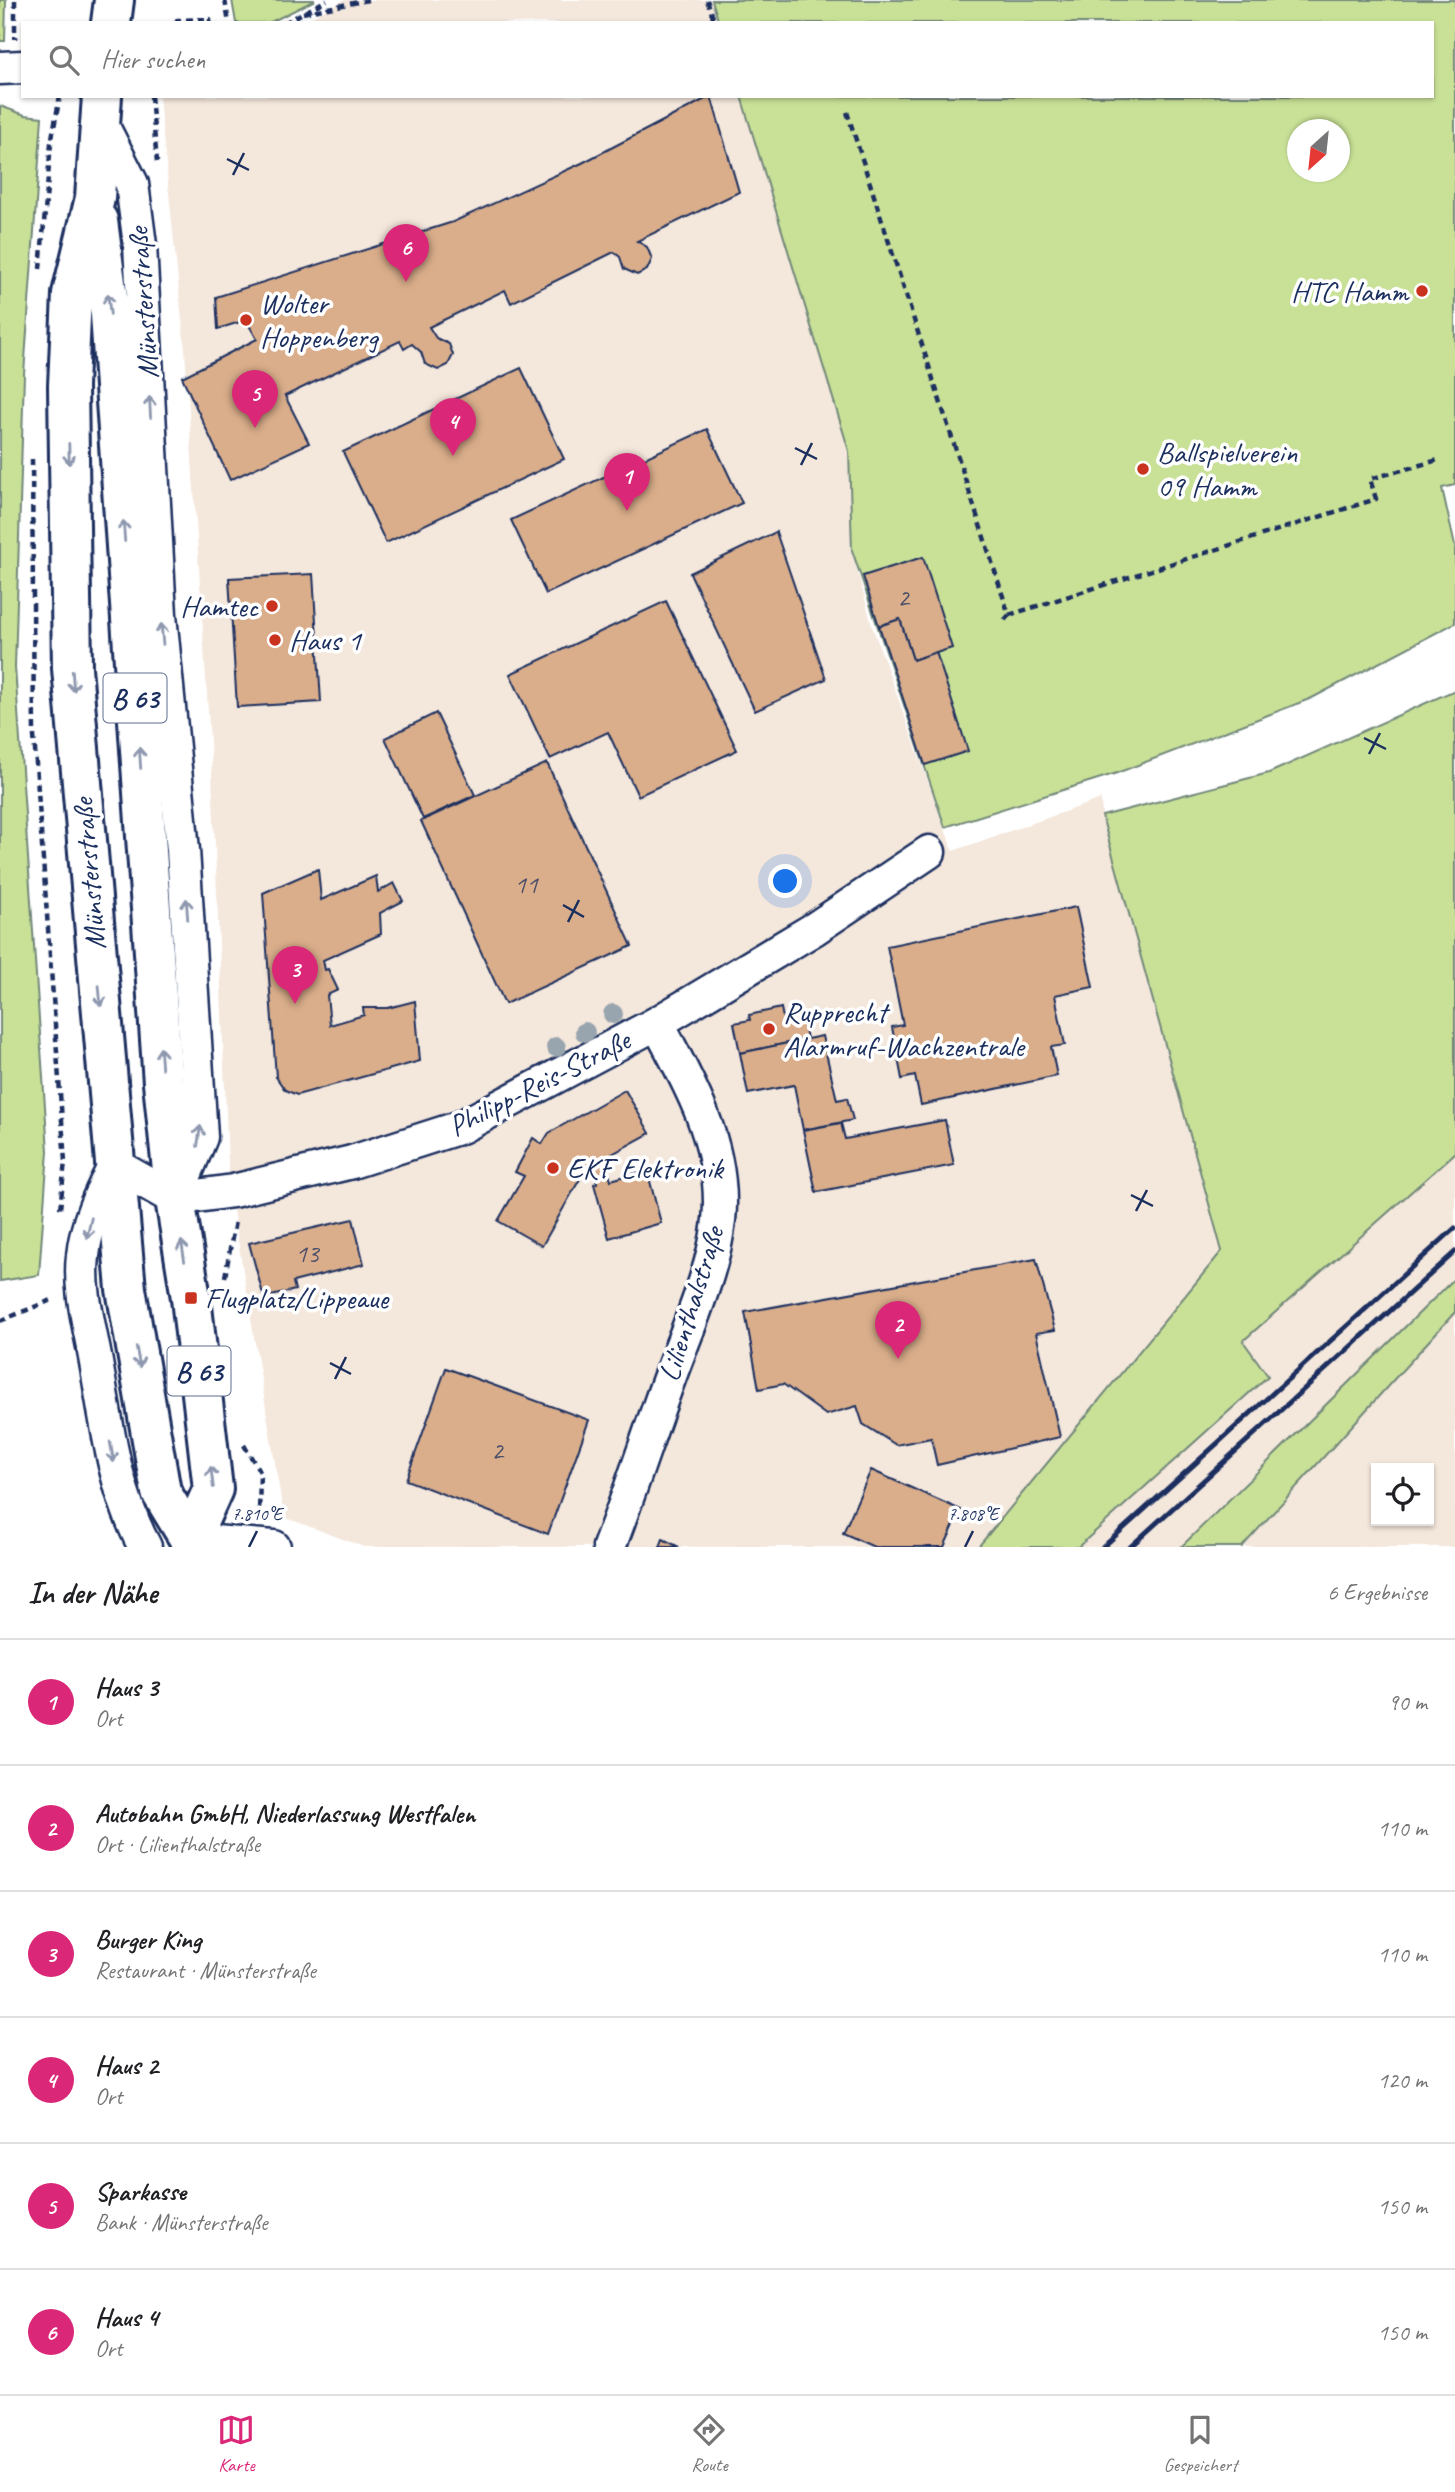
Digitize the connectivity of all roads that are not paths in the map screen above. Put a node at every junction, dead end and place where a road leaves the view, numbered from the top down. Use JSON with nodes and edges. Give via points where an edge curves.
{"nodes":[{"id":1,"x":114,"y":0,"type":"edge"},
{"id":2,"x":111,"y":21,"type":"edge"},
{"id":3,"x":101,"y":108,"type":"edge"},
{"id":4,"x":95,"y":198,"type":"junction"},
{"id":5,"x":160,"y":795,"type":"junction"},
{"id":6,"x":929,"y":852,"type":"dead end"},
{"id":7,"x":657,"y":1023,"type":"junction"},
{"id":8,"x":115,"y":1166,"type":"junction"},
{"id":9,"x":175,"y":1199,"type":"junction"},
{"id":10,"x":190,"y":1543,"type":"edge"},
{"id":11,"x":266,"y":1545,"type":"edge"},
{"id":12,"x":145,"y":1547,"type":"edge"},
{"id":13,"x":609,"y":1547,"type":"edge"}],
"edges":[{"from":1,"to":2,"type":"main road"},
{"from":3,"to":4,"type":"main road","name":"Münsterstraße","number":"B 63"},
{"from":5,"to":3,"type":"street","name":"Münsterstraße","one_way":true,"via":[[160,615],[140,245],[132,184]]},
{"from":5,"to":4,"type":"main road","name":"Münsterstraße","number":"B 63","one_way":true},
{"from":4,"to":8,"type":"main road","name":"Münsterstraße","number":"B 63","one_way":true,"via":[[72,295],[68,386],[72,668]]},
{"from":9,"to":5,"type":"main road","name":"Münsterstraße","number":"B 63","one_way":true},
{"from":6,"to":7,"type":"street","name":"Philipp-Reis-Straße","via":[[814,929]]},
{"from":7,"to":9,"type":"street","name":"Philipp-Reis-Straße","via":[[461,1127],[352,1163],[233,1191]]},
{"from":7,"to":13,"type":"street","name":"Lilienthalstraße","via":[[705,1122],[720,1202],[699,1297]]},
{"from":8,"to":9,"type":"street"},
{"from":8,"to":10,"type":"main road","name":"Münsterstraße","number":"B 63","one_way":true,"via":[[126,1289],[161,1492]]},
{"from":8,"to":12,"type":"street","one_way":true,"via":[[93,1210],[83,1256],[84,1296],[119,1488]]},
{"from":10,"to":9,"type":"main road","name":"Münsterstraße","number":"B 63","one_way":true,"via":[[213,1489]]},
{"from":10,"to":11,"type":"street"}]}
